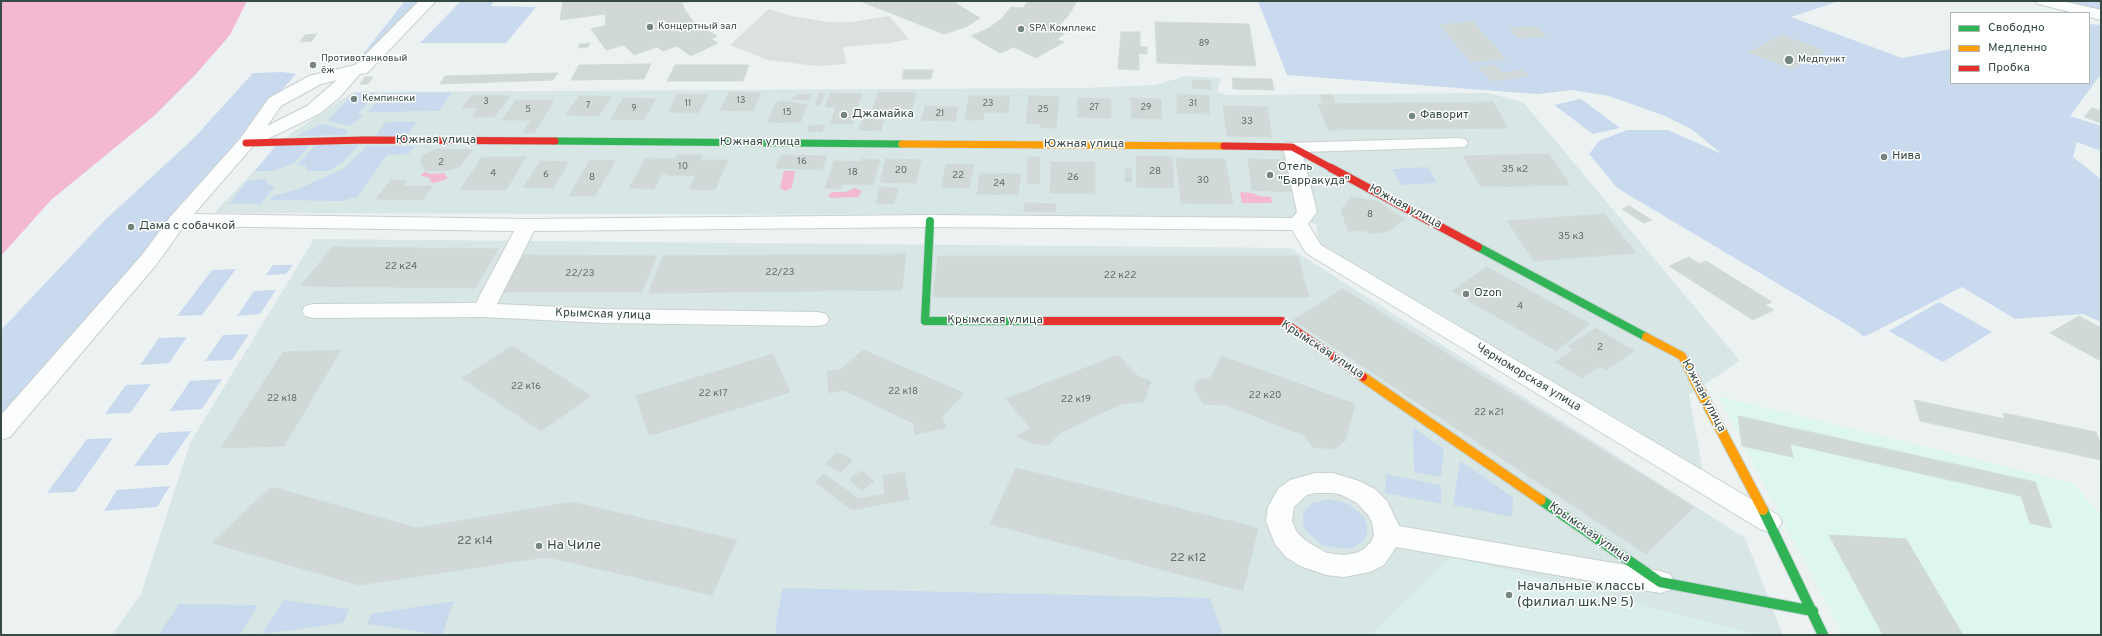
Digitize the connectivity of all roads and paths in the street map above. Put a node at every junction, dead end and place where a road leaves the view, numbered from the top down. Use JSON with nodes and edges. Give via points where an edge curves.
{"nodes":[{"id":1,"x":428,"y":1,"type":"edge"},
{"id":2,"x":2043,"y":1,"type":"edge"},
{"id":3,"x":2055,"y":1,"type":"edge"},
{"id":4,"x":2101,"y":13,"type":"edge"},
{"id":5,"x":355,"y":70,"type":"junction"},
{"id":6,"x":286,"y":95,"type":"junction"},
{"id":7,"x":319,"y":104,"type":"junction"},
{"id":8,"x":269,"y":110,"type":"junction"},
{"id":9,"x":246,"y":143,"type":"junction"},
{"id":10,"x":1459,"y":143,"type":"dead end"},
{"id":11,"x":1292,"y":147,"type":"junction"},
{"id":12,"x":178,"y":220,"type":"junction"},
{"id":13,"x":930,"y":221,"type":"junction"},
{"id":14,"x":1298,"y":224,"type":"junction"},
{"id":15,"x":527,"y":225,"type":"junction"},
{"id":16,"x":483,"y":310,"type":"junction"},
{"id":17,"x":313,"y":311,"type":"dead end"},
{"id":18,"x":818,"y":319,"type":"dead end"},
{"id":19,"x":1,"y":431,"type":"edge"},
{"id":20,"x":1768,"y":522,"type":"junction"},
{"id":21,"x":1387,"y":535,"type":"dead end"},
{"id":22,"x":1660,"y":582,"type":"junction"},
{"id":23,"x":1813,"y":611,"type":"junction"},
{"id":24,"x":1823,"y":635,"type":"edge"}],
"edges":[{"from":1,"to":5,"type":"street","via":[[362,69]]},
{"from":2,"to":4,"type":"street"},
{"from":3,"to":4,"type":"street"},
{"from":5,"to":6,"type":"street","via":[[315,80]]},
{"from":5,"to":7,"type":"street","via":[[333,94]]},
{"from":6,"to":7,"type":"street","via":[[317,93]]},
{"from":6,"to":8,"type":"street","via":[[275,102]]},
{"from":7,"to":8,"type":"street","via":[[284,114]]},
{"from":7,"to":9,"type":"street"},
{"from":8,"to":9,"type":"street"},
{"from":9,"to":11,"type":"street","name":"Южная улица","via":[[365,140]]},
{"from":9,"to":12,"type":"street"},
{"from":10,"to":11,"type":"street"},
{"from":11,"to":14,"type":"street","via":[[1307,212]]},
{"from":11,"to":20,"type":"street","name":"Южная улица","via":[[1682,356]]},
{"from":12,"to":15,"type":"street"},
{"from":12,"to":19,"type":"street","via":[[149,260]]},
{"from":13,"to":14,"type":"street"},
{"from":13,"to":15,"type":"street"},
{"from":13,"to":22,"type":"street","name":"Крымская улица","via":[[925,321],[1282,321]]},
{"from":14,"to":20,"type":"street","name":"Черноморская улица","via":[[1313,249]]},
{"from":15,"to":16,"type":"street"},
{"from":16,"to":17,"type":"street","name":"Крымская улица"},
{"from":16,"to":18,"type":"street","name":"Крымская улица","via":[[604,316]]},
{"from":20,"to":23,"type":"street","name":"Южная улица"},
{"from":21,"to":22,"type":"street","name":"Крымская улица"},
{"from":22,"to":23,"type":"street","name":"Крымская улица"},
{"from":23,"to":24,"type":"street","name":"Южная улица"}]}
